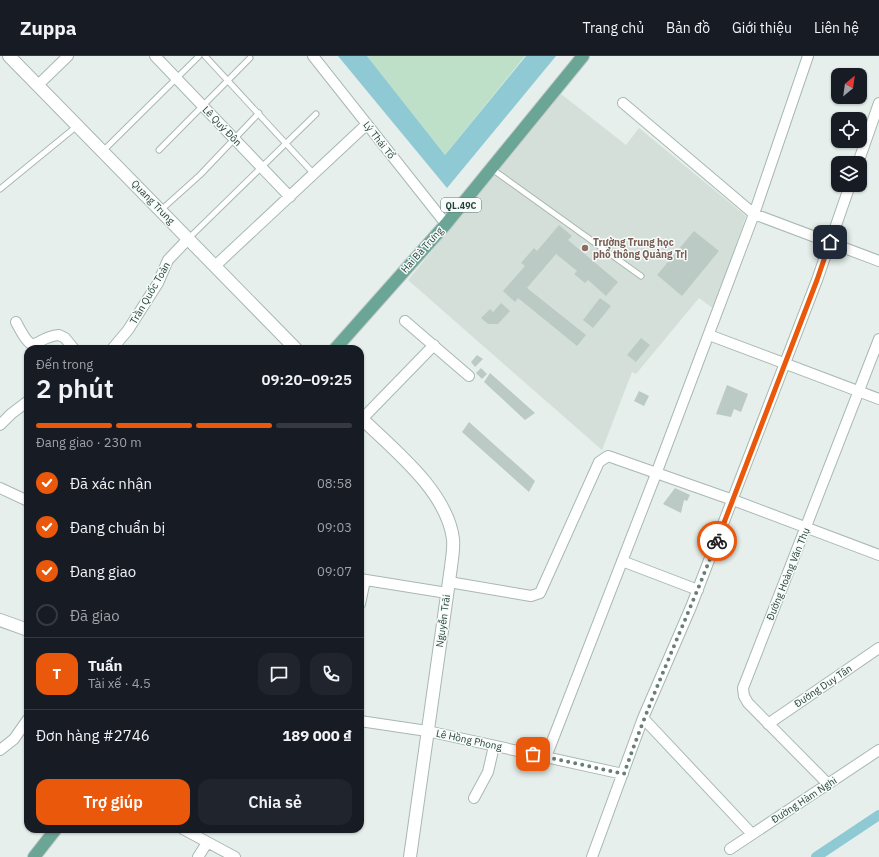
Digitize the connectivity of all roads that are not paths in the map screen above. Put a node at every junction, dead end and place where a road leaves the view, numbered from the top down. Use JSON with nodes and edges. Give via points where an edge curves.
{"nodes":[{"id":1,"x":9,"y":56,"type":"edge"},
{"id":2,"x":68,"y":56,"type":"edge"},
{"id":3,"x":155,"y":56,"type":"edge"},
{"id":4,"x":199,"y":56,"type":"edge"},
{"id":5,"x":205,"y":56,"type":"edge"},
{"id":6,"x":313,"y":56,"type":"edge"},
{"id":7,"x":583,"y":56,"type":"edge"},
{"id":8,"x":808,"y":56,"type":"edge"},
{"id":9,"x":250,"y":58,"type":"dead end"},
{"id":10,"x":176,"y":78,"type":"junction"},
{"id":11,"x":228,"y":80,"type":"junction"},
{"id":12,"x":38,"y":86,"type":"junction"},
{"id":13,"x":623,"y":103,"type":"dead end"},
{"id":14,"x":879,"y":103,"type":"edge"},
{"id":15,"x":203,"y":106,"type":"junction"},
{"id":16,"x":258,"y":113,"type":"junction"},
{"id":17,"x":316,"y":114,"type":"dead end"},
{"id":18,"x":367,"y":124,"type":"junction"},
{"id":19,"x":78,"y":126,"type":"junction"},
{"id":20,"x":234,"y":138,"type":"junction"},
{"id":21,"x":285,"y":142,"type":"junction"},
{"id":22,"x":159,"y":150,"type":"dead end"},
{"id":23,"x":103,"y":152,"type":"junction"},
{"id":24,"x":860,"y":156,"type":"edge"},
{"id":25,"x":261,"y":167,"type":"junction"},
{"id":26,"x":492,"y":168,"type":"junction"},
{"id":27,"x":314,"y":174,"type":"junction"},
{"id":28,"x":0,"y":189,"type":"edge"},
{"id":29,"x":848,"y":192,"type":"edge"},
{"id":30,"x":290,"y":197,"type":"junction"},
{"id":31,"x":161,"y":210,"type":"junction"},
{"id":32,"x":754,"y":214,"type":"junction"},
{"id":33,"x":446,"y":224,"type":"junction"},
{"id":34,"x":188,"y":239,"type":"junction"},
{"id":35,"x":830,"y":242,"type":"junction"},
{"id":36,"x":879,"y":261,"type":"edge"},
{"id":37,"x":216,"y":266,"type":"junction"},
{"id":38,"x":641,"y":276,"type":"dead end"},
{"id":39,"x":405,"y":321,"type":"dead end"},
{"id":40,"x":16,"y":322,"type":"dead end"},
{"id":41,"x":709,"y":335,"type":"junction"},
{"id":42,"x":879,"y":339,"type":"edge"},
{"id":43,"x":71,"y":345,"type":"edge"},
{"id":44,"x":115,"y":345,"type":"edge"},
{"id":45,"x":292,"y":345,"type":"edge"},
{"id":46,"x":339,"y":345,"type":"edge"},
{"id":47,"x":434,"y":345,"type":"junction"},
{"id":48,"x":785,"y":364,"type":"junction"},
{"id":49,"x":470,"y":376,"type":"dead end"},
{"id":50,"x":859,"y":392,"type":"junction"},
{"id":51,"x":879,"y":399,"type":"edge"},
{"id":52,"x":24,"y":404,"type":"edge"},
{"id":53,"x":364,"y":420,"type":"edge"},
{"id":54,"x":364,"y":424,"type":"edge"},
{"id":55,"x":0,"y":425,"type":"edge"},
{"id":56,"x":656,"y":474,"type":"junction"},
{"id":57,"x":0,"y":488,"type":"edge"},
{"id":58,"x":24,"y":499,"type":"edge"},
{"id":59,"x":732,"y":500,"type":"junction"},
{"id":60,"x":806,"y":528,"type":"junction"},
{"id":61,"x":879,"y":555,"type":"edge"},
{"id":62,"x":622,"y":561,"type":"junction"},
{"id":63,"x":364,"y":580,"type":"edge"},
{"id":64,"x":448,"y":588,"type":"junction"},
{"id":65,"x":698,"y":590,"type":"junction"},
{"id":66,"x":0,"y":620,"type":"edge"},
{"id":67,"x":24,"y":629,"type":"edge"},
{"id":68,"x":879,"y":648,"type":"edge"},
{"id":69,"x":643,"y":718,"type":"junction"},
{"id":70,"x":364,"y":722,"type":"edge"},
{"id":71,"x":24,"y":724,"type":"edge"},
{"id":72,"x":768,"y":724,"type":"junction"},
{"id":73,"x":427,"y":731,"type":"junction"},
{"id":74,"x":494,"y":746,"type":"junction"},
{"id":75,"x":0,"y":750,"type":"edge"},
{"id":76,"x":879,"y":750,"type":"edge"},
{"id":77,"x":546,"y":757,"type":"junction"},
{"id":78,"x":624,"y":774,"type":"junction"},
{"id":79,"x":828,"y":784,"type":"junction"},
{"id":80,"x":474,"y":798,"type":"dead end"},
{"id":81,"x":53,"y":833,"type":"edge"},
{"id":82,"x":190,"y":833,"type":"edge"},
{"id":83,"x":752,"y":834,"type":"junction"},
{"id":84,"x":207,"y":843,"type":"junction"},
{"id":85,"x":730,"y":849,"type":"dead end"},
{"id":86,"x":34,"y":857,"type":"edge"},
{"id":87,"x":198,"y":857,"type":"edge"},
{"id":88,"x":235,"y":857,"type":"edge"},
{"id":89,"x":410,"y":857,"type":"edge"},
{"id":90,"x":592,"y":857,"type":"edge"}],
"edges":[{"from":1,"to":12,"type":"street","name":"Quang Trung"},
{"from":2,"to":12,"type":"street"},
{"from":3,"to":10,"type":"street","name":"Lê Quý Đôn"},
{"from":4,"to":10,"type":"lane"},
{"from":5,"to":11,"type":"lane"},
{"from":6,"to":18,"type":"street","name":"Lý Thái Tổ"},
{"from":7,"to":26,"type":"main road","name":"Hai Bà Trưng","number":"QL.49C"},
{"from":8,"to":32,"type":"street"},
{"from":9,"to":11,"type":"lane"},
{"from":10,"to":15,"type":"street","name":"Lê Quý Đôn"},
{"from":10,"to":23,"type":"lane"},
{"from":11,"to":15,"type":"lane"},
{"from":11,"to":16,"type":"lane"},
{"from":12,"to":19,"type":"street","name":"Quang Trung"},
{"from":13,"to":32,"type":"street"},
{"from":14,"to":24,"type":"street"},
{"from":15,"to":20,"type":"street","name":"Lê Quý Đôn"},
{"from":15,"to":22,"type":"lane"},
{"from":16,"to":20,"type":"lane"},
{"from":16,"to":21,"type":"lane"},
{"from":17,"to":21,"type":"lane"},
{"from":18,"to":27,"type":"street"},
{"from":18,"to":33,"type":"street","name":"Lý Thái Tổ"},
{"from":19,"to":23,"type":"street","name":"Quang Trung"},
{"from":19,"to":28,"type":"lane"},
{"from":20,"to":25,"type":"street","name":"Lê Quý Đôn"},
{"from":20,"to":31,"type":"lane","via":[[200,175]]},
{"from":21,"to":25,"type":"lane"},
{"from":21,"to":27,"type":"lane"},
{"from":23,"to":31,"type":"street","name":"Quang Trung"},
{"from":25,"to":30,"type":"street","name":"Lê Quý Đôn"},
{"from":25,"to":34,"type":"lane"},
{"from":26,"to":33,"type":"main road","name":"Hai Bà Trưng","number":"QL.49C"},
{"from":26,"to":38,"type":"lane"},
{"from":27,"to":30,"type":"street"},
{"from":29,"to":35,"type":"street"},
{"from":30,"to":37,"type":"street"},
{"from":31,"to":34,"type":"street","name":"Quang Trung"},
{"from":32,"to":35,"type":"street"},
{"from":32,"to":41,"type":"street"},
{"from":33,"to":46,"type":"main road","name":"Hai Bà Trưng","number":"QL.49C"},
{"from":34,"to":37,"type":"street","name":"Quang Trung"},
{"from":34,"to":44,"type":"street","name":"Trần Quốc Toản","via":[[168,260],[158,283]]},
{"from":35,"to":36,"type":"street"},
{"from":35,"to":48,"type":"street"},
{"from":37,"to":45,"type":"street","name":"Quang Trung"},
{"from":39,"to":47,"type":"street"},
{"from":40,"to":43,"type":"street","via":[[24,338],[31,344],[38,344],[59,335]]},
{"from":41,"to":48,"type":"street"},
{"from":41,"to":56,"type":"street"},
{"from":42,"to":50,"type":"street","name":"Đường Hoàng Văn Thụ"},
{"from":47,"to":49,"type":"street"},
{"from":47,"to":53,"type":"street"},
{"from":48,"to":50,"type":"street"},
{"from":48,"to":59,"type":"street"},
{"from":50,"to":51,"type":"street"},
{"from":50,"to":60,"type":"street","name":"Đường Hoàng Văn Thụ"},
{"from":52,"to":55,"type":"street"},
{"from":54,"to":64,"type":"street","name":"Nguyễn Trãi","via":[[411,467],[433,492],[442,507],[453,540]]},
{"from":56,"to":59,"type":"street"},
{"from":56,"to":62,"type":"street"},
{"from":56,"to":64,"type":"street","via":[[612,456],[602,459],[543,589],[536,595]]},
{"from":57,"to":58,"type":"street"},
{"from":59,"to":60,"type":"street"},
{"from":59,"to":65,"type":"street"},
{"from":60,"to":61,"type":"street"},
{"from":60,"to":72,"type":"street","name":"Đường Hoàng Văn Thụ","via":[[743,688],[748,703]]},
{"from":62,"to":65,"type":"street"},
{"from":62,"to":77,"type":"street"},
{"from":63,"to":64,"type":"street"},
{"from":64,"to":73,"type":"street","name":"Nguyễn Trãi"},
{"from":65,"to":69,"type":"street"},
{"from":66,"to":67,"type":"street"},
{"from":68,"to":72,"type":"street","name":"Đường Duy Tân"},
{"from":69,"to":78,"type":"street"},
{"from":69,"to":83,"type":"street"},
{"from":70,"to":73,"type":"street","name":"Lê Hồng Phong"},
{"from":71,"to":75,"type":"street"},
{"from":72,"to":79,"type":"street","name":"Đường Hoàng Văn Thụ"},
{"from":73,"to":74,"type":"street","name":"Lê Hồng Phong"},
{"from":73,"to":89,"type":"street","name":"Nguyễn Trãi"},
{"from":74,"to":77,"type":"street","name":"Lê Hồng Phong"},
{"from":74,"to":80,"type":"street","via":[[488,772]]},
{"from":76,"to":79,"type":"street","name":"Đường Hàm Nghi"},
{"from":77,"to":78,"type":"street","name":"Lê Hồng Phong"},
{"from":78,"to":90,"type":"street"},
{"from":79,"to":83,"type":"street","name":"Đường Hàm Nghi"},
{"from":81,"to":86,"type":"main road"},
{"from":82,"to":84,"type":"street"},
{"from":83,"to":85,"type":"street","name":"Đường Hàm Nghi"},
{"from":84,"to":87,"type":"street"},
{"from":84,"to":88,"type":"street"}]}
